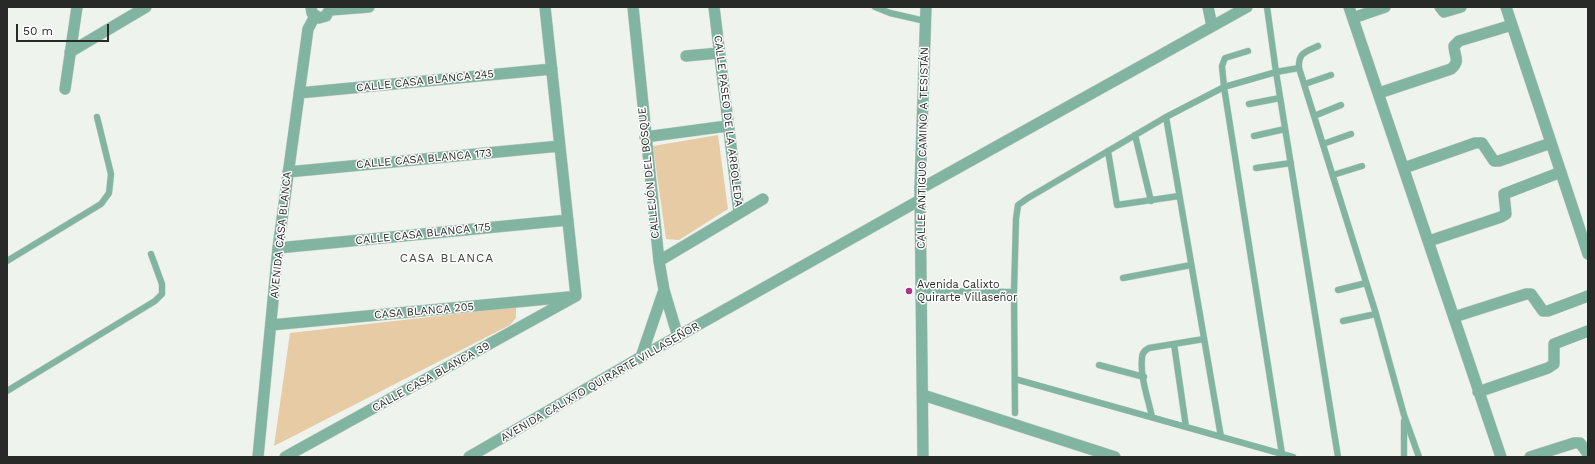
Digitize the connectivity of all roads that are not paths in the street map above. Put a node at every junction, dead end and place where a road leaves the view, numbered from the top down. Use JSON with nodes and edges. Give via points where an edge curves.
{"nodes":[{"id":1,"x":77,"y":7,"type":"edge"},
{"id":2,"x":146,"y":7,"type":"edge"},
{"id":3,"x":369,"y":7,"type":"edge"},
{"id":4,"x":545,"y":7,"type":"edge"},
{"id":5,"x":633,"y":7,"type":"edge"},
{"id":6,"x":714,"y":7,"type":"edge"},
{"id":7,"x":875,"y":7,"type":"edge"},
{"id":8,"x":926,"y":7,"type":"edge"},
{"id":9,"x":1208,"y":7,"type":"edge"},
{"id":10,"x":1247,"y":7,"type":"edge"},
{"id":11,"x":1267,"y":7,"type":"edge"},
{"id":12,"x":1349,"y":7,"type":"edge"},
{"id":13,"x":1385,"y":7,"type":"edge"},
{"id":14,"x":1440,"y":7,"type":"edge"},
{"id":15,"x":1461,"y":7,"type":"edge"},
{"id":16,"x":1506,"y":7,"type":"edge"},
{"id":17,"x":331,"y":8,"type":"edge"},
{"id":18,"x":313,"y":11,"type":"edge"},
{"id":19,"x":1353,"y":18,"type":"junction"},
{"id":20,"x":925,"y":21,"type":"junction"},
{"id":21,"x":1512,"y":24,"type":"junction"},
{"id":22,"x":1212,"y":26,"type":"junction"},
{"id":23,"x":1318,"y":46,"type":"dead end"},
{"id":24,"x":1248,"y":51,"type":"dead end"},
{"id":25,"x":70,"y":52,"type":"junction"},
{"id":26,"x":719,"y":53,"type":"junction"},
{"id":27,"x":686,"y":56,"type":"dead end"},
{"id":28,"x":1299,"y":68,"type":"junction"},
{"id":29,"x":552,"y":69,"type":"junction"},
{"id":30,"x":1276,"y":72,"type":"junction"},
{"id":31,"x":1331,"y":75,"type":"dead end"},
{"id":32,"x":1305,"y":84,"type":"junction"},
{"id":33,"x":1224,"y":86,"type":"junction"},
{"id":34,"x":65,"y":89,"type":"dead end"},
{"id":35,"x":1379,"y":93,"type":"junction"},
{"id":36,"x":299,"y":94,"type":"junction"},
{"id":37,"x":1280,"y":98,"type":"junction"},
{"id":38,"x":1249,"y":104,"type":"dead end"},
{"id":39,"x":1341,"y":105,"type":"dead end"},
{"id":40,"x":1314,"y":116,"type":"junction"},
{"id":41,"x":97,"y":117,"type":"dead end"},
{"id":42,"x":1166,"y":117,"type":"junction"},
{"id":43,"x":727,"y":126,"type":"junction"},
{"id":44,"x":1285,"y":129,"type":"junction"},
{"id":45,"x":1351,"y":134,"type":"dead end"},
{"id":46,"x":1135,"y":135,"type":"junction"},
{"id":47,"x":1254,"y":136,"type":"dead end"},
{"id":48,"x":645,"y":137,"type":"junction"},
{"id":49,"x":1551,"y":143,"type":"junction"},
{"id":50,"x":1323,"y":144,"type":"junction"},
{"id":51,"x":560,"y":146,"type":"junction"},
{"id":52,"x":1108,"y":151,"type":"junction"},
{"id":53,"x":1291,"y":163,"type":"junction"},
{"id":54,"x":1362,"y":166,"type":"dead end"},
{"id":55,"x":1256,"y":168,"type":"dead end"},
{"id":56,"x":1404,"y":168,"type":"junction"},
{"id":57,"x":288,"y":172,"type":"junction"},
{"id":58,"x":1561,"y":172,"type":"junction"},
{"id":59,"x":1333,"y":175,"type":"junction"},
{"id":60,"x":920,"y":195,"type":"junction"},
{"id":61,"x":1179,"y":196,"type":"junction"},
{"id":62,"x":763,"y":199,"type":"dead end"},
{"id":63,"x":1151,"y":201,"type":"junction"},
{"id":64,"x":739,"y":212,"type":"junction"},
{"id":65,"x":568,"y":220,"type":"junction"},
{"id":66,"x":1429,"y":241,"type":"junction"},
{"id":67,"x":278,"y":248,"type":"junction"},
{"id":68,"x":151,"y":254,"type":"dead end"},
{"id":69,"x":1588,"y":254,"type":"edge"},
{"id":70,"x":7,"y":261,"type":"edge"},
{"id":71,"x":659,"y":261,"type":"junction"},
{"id":72,"x":1191,"y":265,"type":"junction"},
{"id":73,"x":1123,"y":278,"type":"dead end"},
{"id":74,"x":1366,"y":283,"type":"junction"},
{"id":75,"x":664,"y":290,"type":"junction"},
{"id":76,"x":1338,"y":290,"type":"dead end"},
{"id":77,"x":922,"y":291,"type":"junction"},
{"id":78,"x":1014,"y":292,"type":"junction"},
{"id":79,"x":576,"y":296,"type":"junction"},
{"id":80,"x":1588,"y":296,"type":"edge"},
{"id":81,"x":1376,"y":314,"type":"junction"},
{"id":82,"x":1454,"y":317,"type":"junction"},
{"id":83,"x":1343,"y":320,"type":"dead end"},
{"id":84,"x":271,"y":325,"type":"junction"},
{"id":85,"x":1588,"y":331,"type":"edge"},
{"id":86,"x":678,"y":337,"type":"junction"},
{"id":87,"x":1204,"y":338,"type":"junction"},
{"id":88,"x":1174,"y":344,"type":"junction"},
{"id":89,"x":641,"y":357,"type":"junction"},
{"id":90,"x":1099,"y":365,"type":"dead end"},
{"id":91,"x":1144,"y":377,"type":"junction"},
{"id":92,"x":1015,"y":379,"type":"junction"},
{"id":93,"x":7,"y":391,"type":"edge"},
{"id":94,"x":1478,"y":392,"type":"junction"},
{"id":95,"x":923,"y":395,"type":"junction"},
{"id":96,"x":1015,"y":413,"type":"dead end"},
{"id":97,"x":1404,"y":415,"type":"junction"},
{"id":98,"x":1152,"y":417,"type":"junction"},
{"id":99,"x":1186,"y":427,"type":"junction"},
{"id":100,"x":1221,"y":437,"type":"junction"},
{"id":101,"x":1282,"y":454,"type":"junction"},
{"id":102,"x":1588,"y":454,"type":"edge"},
{"id":103,"x":258,"y":457,"type":"edge"},
{"id":104,"x":285,"y":457,"type":"edge"},
{"id":105,"x":469,"y":457,"type":"edge"},
{"id":106,"x":923,"y":457,"type":"edge"},
{"id":107,"x":1115,"y":457,"type":"edge"},
{"id":108,"x":1293,"y":457,"type":"edge"},
{"id":109,"x":1338,"y":457,"type":"edge"},
{"id":110,"x":1404,"y":457,"type":"edge"},
{"id":111,"x":1419,"y":457,"type":"edge"},
{"id":112,"x":1501,"y":457,"type":"edge"},
{"id":113,"x":1530,"y":457,"type":"edge"}],
"edges":[{"from":1,"to":25,"type":"street"},
{"from":2,"to":25,"type":"street"},
{"from":3,"to":17,"type":"street"},
{"from":4,"to":29,"type":"street"},
{"from":5,"to":48,"type":"street","name":"CALLEJÓN DEL BOSQUE"},
{"from":6,"to":26,"type":"street","name":"CALLE PASEO DE LA ARBOLEDA"},
{"from":7,"to":20,"type":"lane"},
{"from":8,"to":20,"type":"street","name":"CALLE ANTIGUO CAMINO A TESISTÁN"},
{"from":9,"to":22,"type":"street"},
{"from":10,"to":22,"type":"street","name":"AVENIDA CALIXTO QUIRARTE VILLASEÑOR"},
{"from":11,"to":30,"type":"lane"},
{"from":12,"to":19,"type":"street"},
{"from":13,"to":19,"type":"street"},
{"from":14,"to":15,"type":"street","via":[[1444,12]]},
{"from":16,"to":21,"type":"street"},
{"from":17,"to":18,"type":"street","via":[[326,16],[319,18]]},
{"from":18,"to":36,"type":"street","name":"AVENIDA CASA BLANCA"},
{"from":19,"to":35,"type":"street"},
{"from":20,"to":60,"type":"street","name":"CALLE ANTIGUO CAMINO A TESISTÁN"},
{"from":21,"to":35,"type":"street","via":[[1459,41],[1454,46],[1458,59],[1451,69]]},
{"from":21,"to":49,"type":"street"},
{"from":22,"to":60,"type":"street","name":"AVENIDA CALIXTO QUIRARTE VILLASEÑOR"},
{"from":23,"to":28,"type":"lane","via":[[1302,54]]},
{"from":24,"to":33,"type":"lane","via":[[1225,58],[1222,66]]},
{"from":25,"to":34,"type":"street"},
{"from":26,"to":27,"type":"street"},
{"from":26,"to":43,"type":"street","name":"CALLE PASEO DE LA ARBOLEDA"},
{"from":28,"to":30,"type":"lane"},
{"from":28,"to":32,"type":"lane"},
{"from":29,"to":36,"type":"street","name":"CALLE CASA BLANCA 245"},
{"from":29,"to":51,"type":"street"},
{"from":30,"to":33,"type":"lane"},
{"from":30,"to":37,"type":"lane"},
{"from":31,"to":32,"type":"lane"},
{"from":32,"to":40,"type":"lane"},
{"from":33,"to":42,"type":"lane"},
{"from":33,"to":101,"type":"lane"},
{"from":35,"to":56,"type":"street"},
{"from":36,"to":57,"type":"street","name":"AVENIDA CASA BLANCA"},
{"from":37,"to":38,"type":"lane"},
{"from":37,"to":44,"type":"lane"},
{"from":39,"to":40,"type":"lane"},
{"from":40,"to":50,"type":"lane"},
{"from":41,"to":70,"type":"lane","via":[[111,174],[109,193],[101,204]]},
{"from":42,"to":46,"type":"lane"},
{"from":42,"to":61,"type":"lane"},
{"from":43,"to":48,"type":"street"},
{"from":43,"to":64,"type":"street","name":"CALLE PASEO DE LA ARBOLEDA"},
{"from":44,"to":47,"type":"lane"},
{"from":44,"to":53,"type":"lane"},
{"from":45,"to":50,"type":"lane"},
{"from":46,"to":52,"type":"lane"},
{"from":46,"to":63,"type":"lane"},
{"from":48,"to":71,"type":"street","name":"CALLEJÓN DEL BOSQUE"},
{"from":49,"to":56,"type":"street","via":[[1500,161],[1494,161],[1482,143],[1475,143]]},
{"from":49,"to":58,"type":"street"},
{"from":50,"to":59,"type":"lane"},
{"from":51,"to":57,"type":"street","name":"CALLE CASA BLANCA 173"},
{"from":51,"to":65,"type":"street"},
{"from":52,"to":63,"type":"lane","via":[[1117,205]]},
{"from":52,"to":78,"type":"lane","via":[[1018,205]]},
{"from":53,"to":55,"type":"lane"},
{"from":53,"to":109,"type":"lane"},
{"from":54,"to":59,"type":"lane"},
{"from":56,"to":66,"type":"street"},
{"from":57,"to":67,"type":"street","name":"AVENIDA CASA BLANCA"},
{"from":58,"to":66,"type":"street","via":[[1504,194],[1506,214],[1501,217]]},
{"from":58,"to":69,"type":"street"},
{"from":59,"to":74,"type":"lane"},
{"from":60,"to":77,"type":"street","name":"CALLE ANTIGUO CAMINO A TESISTÁN"},
{"from":60,"to":86,"type":"street","name":"AVENIDA CALIXTO QUIRARTE VILLASEÑOR"},
{"from":61,"to":63,"type":"lane"},
{"from":61,"to":72,"type":"lane"},
{"from":62,"to":64,"type":"street"},
{"from":64,"to":71,"type":"street","name":"CALLE PASEO DE LA ARBOLEDA"},
{"from":65,"to":67,"type":"street","name":"CALLE CASA BLANCA 175"},
{"from":65,"to":79,"type":"street"},
{"from":66,"to":82,"type":"street"},
{"from":67,"to":84,"type":"street","name":"AVENIDA CASA BLANCA"},
{"from":68,"to":93,"type":"lane","via":[[162,284],[162,294],[155,301]]},
{"from":71,"to":75,"type":"street","name":"CALLEJÓN DEL BOSQUE"},
{"from":72,"to":73,"type":"lane"},
{"from":72,"to":87,"type":"lane"},
{"from":74,"to":76,"type":"lane"},
{"from":74,"to":81,"type":"lane"},
{"from":75,"to":86,"type":"street","name":"CALLEJÓN DEL BOSQUE"},
{"from":75,"to":89,"type":"street"},
{"from":77,"to":78,"type":"lane"},
{"from":77,"to":95,"type":"street","name":"CALLE ANTIGUO CAMINO A TESISTÁN"},
{"from":78,"to":92,"type":"lane"},
{"from":79,"to":84,"type":"street","name":"CASA BLANCA 205"},
{"from":79,"to":104,"type":"street","name":"CALLE CASA BLANCA 39"},
{"from":80,"to":82,"type":"street","via":[[1543,311],[1531,294],[1526,294]]},
{"from":81,"to":83,"type":"lane"},
{"from":81,"to":97,"type":"lane"},
{"from":82,"to":94,"type":"street"},
{"from":84,"to":103,"type":"street","name":"AVENIDA CASA BLANCA"},
{"from":85,"to":94,"type":"street","via":[[1554,344],[1554,364],[1548,368]]},
{"from":86,"to":89,"type":"street","name":"AVENIDA CALIXTO QUIRARTE VILLASEÑOR"},
{"from":87,"to":88,"type":"lane"},
{"from":87,"to":100,"type":"lane"},
{"from":88,"to":91,"type":"lane","via":[[1145,351],[1142,356]]},
{"from":88,"to":99,"type":"lane"},
{"from":89,"to":105,"type":"street","name":"AVENIDA CALIXTO QUIRARTE VILLASEÑOR"},
{"from":90,"to":91,"type":"lane"},
{"from":91,"to":98,"type":"lane"},
{"from":92,"to":96,"type":"lane"},
{"from":92,"to":98,"type":"lane"},
{"from":94,"to":112,"type":"street"},
{"from":95,"to":106,"type":"street","name":"CALLE ANTIGUO CAMINO A TESISTÁN"},
{"from":95,"to":107,"type":"street"},
{"from":97,"to":110,"type":"lane"},
{"from":97,"to":111,"type":"lane"},
{"from":98,"to":99,"type":"lane"},
{"from":99,"to":100,"type":"lane"},
{"from":100,"to":101,"type":"lane"},
{"from":101,"to":108,"type":"lane"},
{"from":102,"to":113,"type":"street","via":[[1580,443],[1574,443]]}]}
